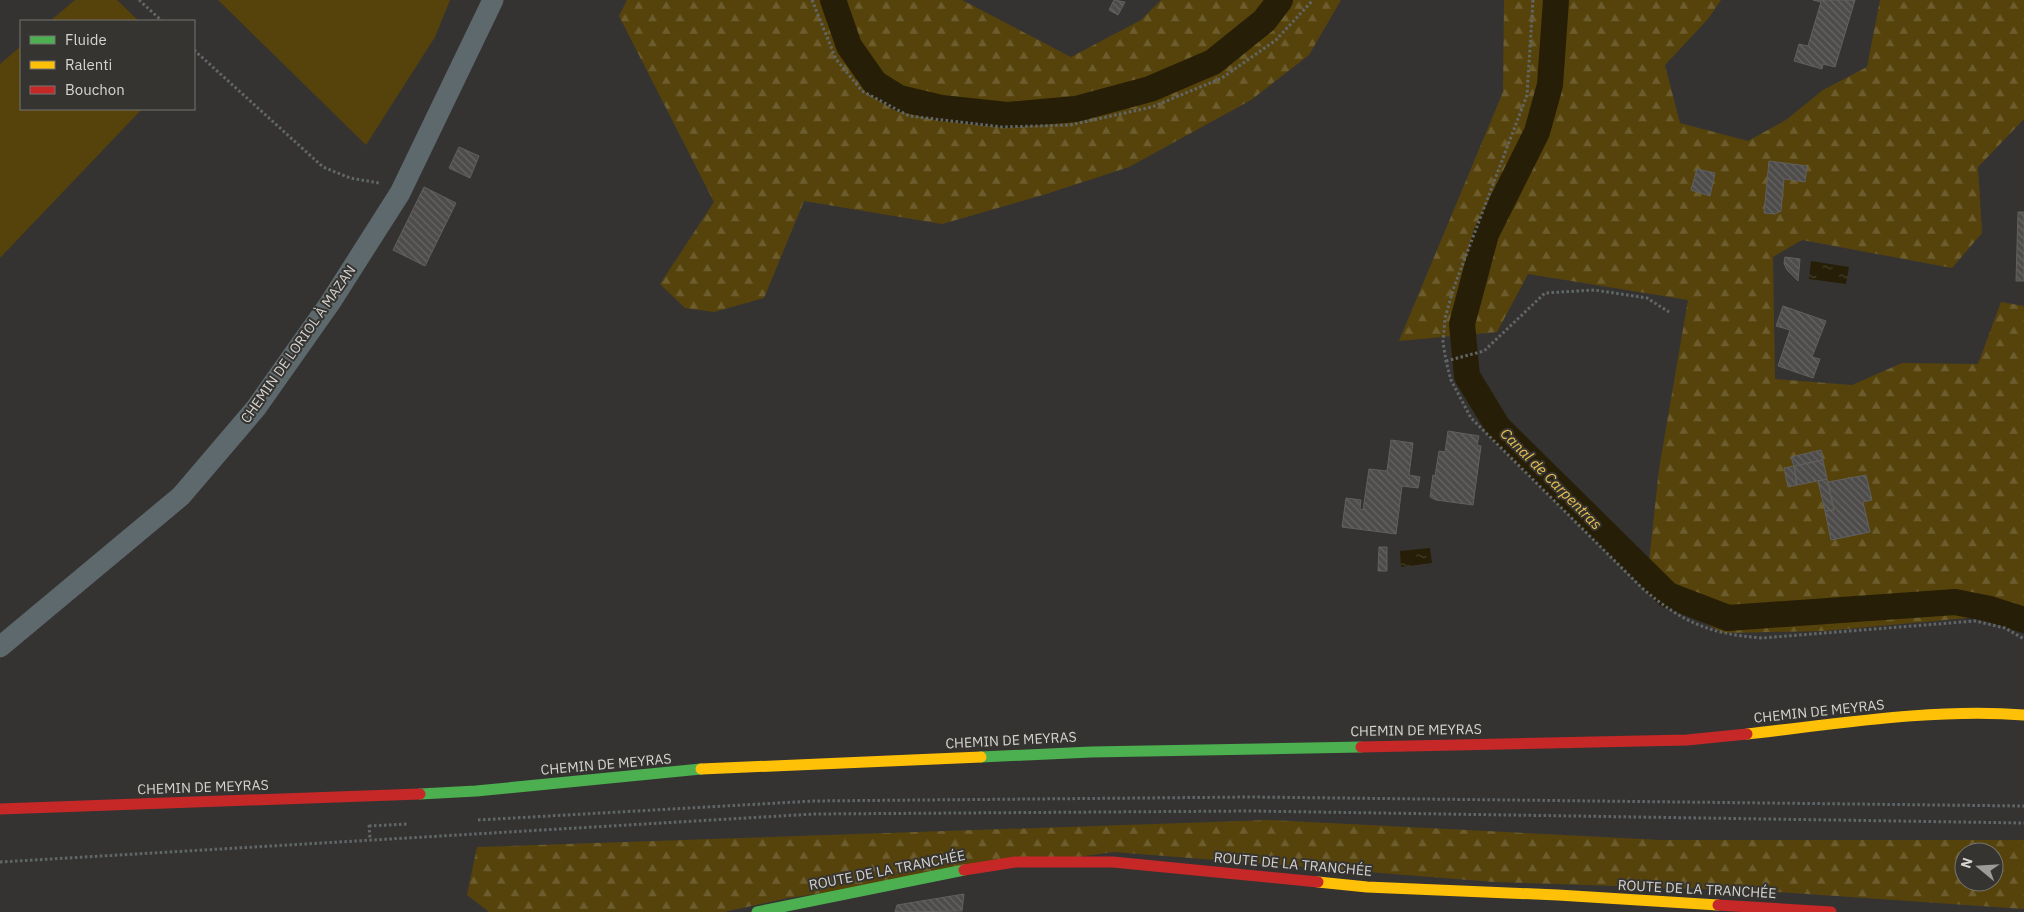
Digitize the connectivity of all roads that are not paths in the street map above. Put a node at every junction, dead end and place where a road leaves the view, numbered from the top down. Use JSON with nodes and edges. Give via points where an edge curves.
{"nodes":[{"id":1,"x":494,"y":0,"type":"edge"},
{"id":2,"x":0,"y":647,"type":"edge"},
{"id":3,"x":2024,"y":715,"type":"edge"},
{"id":4,"x":0,"y":809,"type":"edge"},
{"id":5,"x":757,"y":912,"type":"edge"},
{"id":6,"x":1831,"y":912,"type":"edge"}],
"edges":[{"from":1,"to":2,"type":"street","name":"CHEMIN DE LORIOL À MAZAN","via":[[400,193],[330,304],[256,408],[181,496]]},
{"from":3,"to":4,"type":"street","name":"CHEMIN DE MEYRAS","via":[[1899,717],[1687,740],[1091,752],[715,768],[476,791],[368,797]]},
{"from":5,"to":6,"type":"street","name":"ROUTE DE LA TRANCHÉE","via":[[938,874],[1015,862],[1113,862],[1367,887]]}]}
